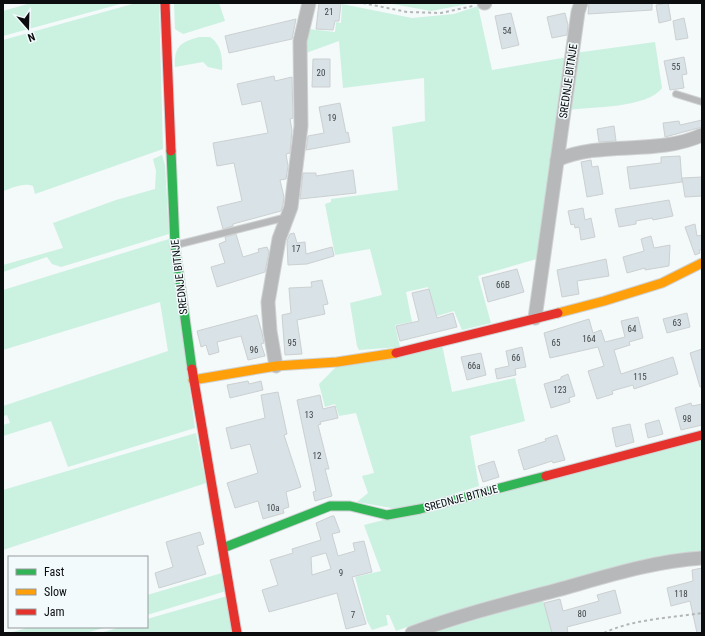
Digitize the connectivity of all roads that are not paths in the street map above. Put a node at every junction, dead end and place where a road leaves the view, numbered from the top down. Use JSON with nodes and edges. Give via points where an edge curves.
{"nodes":[{"id":1,"x":165,"y":3,"type":"edge"},
{"id":2,"x":309,"y":3,"type":"edge"},
{"id":3,"x":580,"y":3,"type":"edge"},
{"id":4,"x":676,"y":94,"type":"dead end"},
{"id":5,"x":702,"y":102,"type":"edge"},
{"id":6,"x":702,"y":135,"type":"edge"},
{"id":7,"x":557,"y":160,"type":"junction"},
{"id":8,"x":287,"y":217,"type":"junction"},
{"id":9,"x":175,"y":245,"type":"junction"},
{"id":10,"x":702,"y":263,"type":"edge"},
{"id":11,"x":535,"y":318,"type":"junction"},
{"id":12,"x":276,"y":366,"type":"junction"},
{"id":13,"x":193,"y":380,"type":"junction"},
{"id":14,"x":702,"y":435,"type":"edge"},
{"id":15,"x":223,"y":548,"type":"junction"},
{"id":16,"x":702,"y":558,"type":"edge"},
{"id":17,"x":237,"y":633,"type":"edge"},
{"id":18,"x":412,"y":633,"type":"edge"}],
"edges":[{"from":1,"to":9,"type":"street","name":"SREDNJE BITNJE"},
{"from":2,"to":8,"type":"street","via":[[300,41],[301,126]]},
{"from":3,"to":7,"type":"street","name":"SREDNJE BITNJE"},
{"from":4,"to":5,"type":"lane"},
{"from":6,"to":7,"type":"street","via":[[674,145],[589,151],[570,154]]},
{"from":7,"to":11,"type":"street","name":"SREDNJE BITNJE"},
{"from":8,"to":9,"type":"lane"},
{"from":8,"to":12,"type":"street","via":[[279,239],[268,302]]},
{"from":9,"to":13,"type":"street","name":"SREDNJE BITNJE"},
{"from":10,"to":11,"type":"street","via":[[662,283]]},
{"from":11,"to":12,"type":"street","via":[[400,352],[337,362]]},
{"from":12,"to":13,"type":"street"},
{"from":13,"to":15,"type":"street","name":"SREDNJE BITNJE"},
{"from":14,"to":15,"type":"street","name":"SREDNJE BITNJE","via":[[420,509],[387,515],[350,506],[330,506]]},
{"from":15,"to":17,"type":"street","name":"SREDNJE BITNJE"},
{"from":16,"to":18,"type":"street","via":[[617,573],[446,620]]}]}
